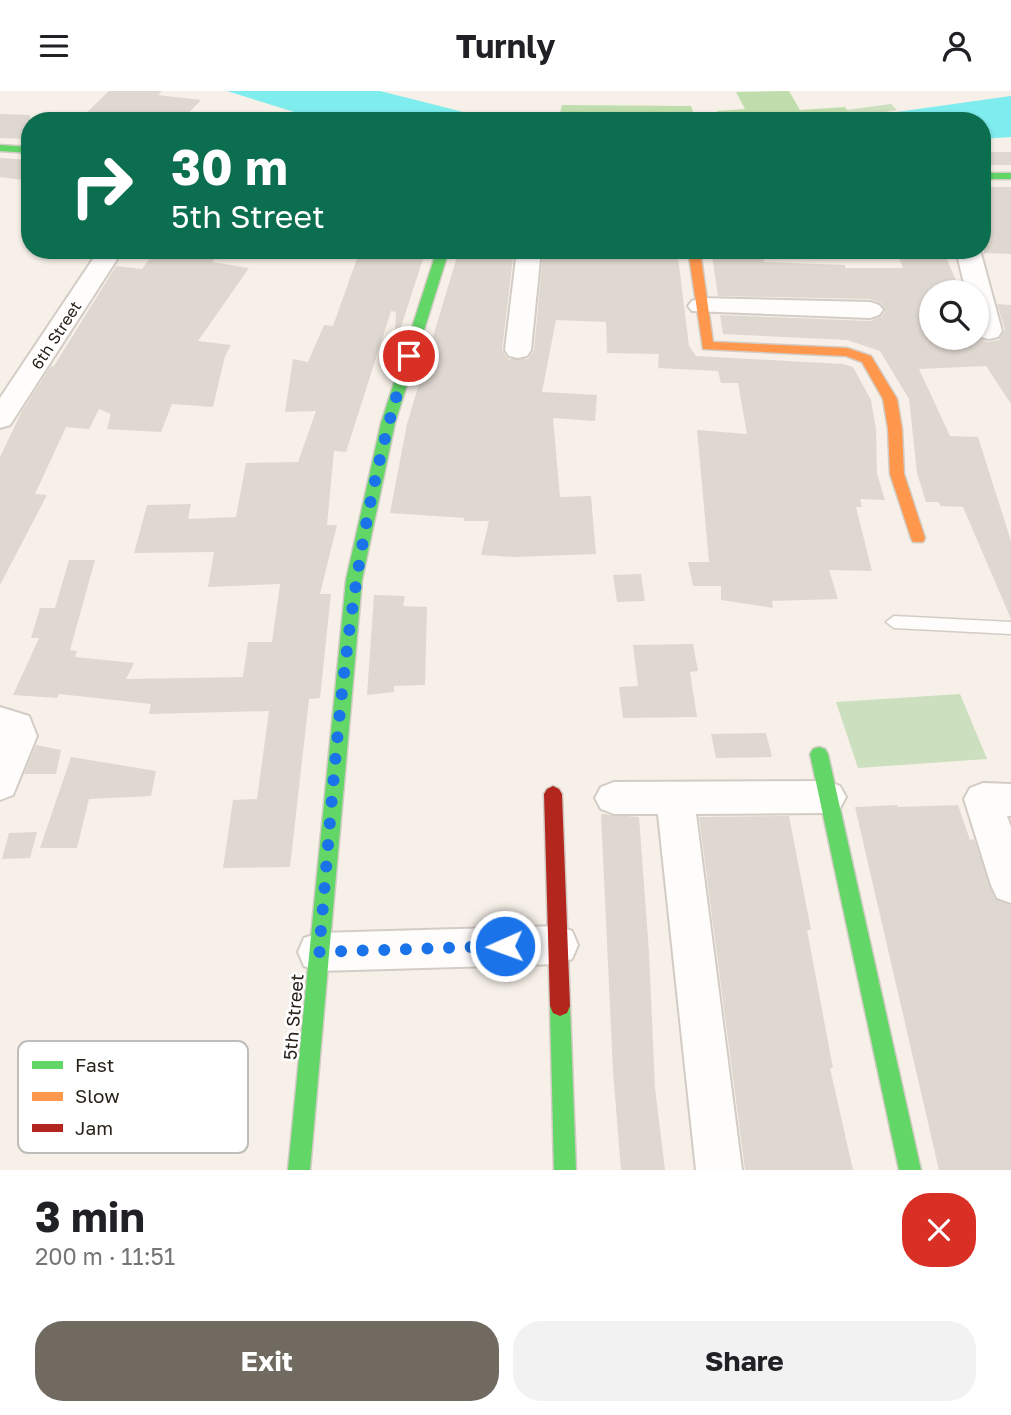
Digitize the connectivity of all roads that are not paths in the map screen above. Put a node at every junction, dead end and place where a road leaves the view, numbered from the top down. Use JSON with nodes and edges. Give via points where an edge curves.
{"nodes":[{"id":1,"x":0,"y":148,"type":"edge"},
{"id":2,"x":21,"y":149,"type":"edge"},
{"id":3,"x":991,"y":176,"type":"edge"},
{"id":4,"x":1011,"y":176,"type":"edge"},
{"id":5,"x":105,"y":259,"type":"edge"},
{"id":6,"x":440,"y":259,"type":"edge"},
{"id":7,"x":528,"y":259,"type":"edge"},
{"id":8,"x":695,"y":259,"type":"edge"},
{"id":9,"x":970,"y":259,"type":"edge"},
{"id":10,"x":976,"y":280,"type":"edge"},
{"id":11,"x":701,"y":306,"type":"junction"},
{"id":12,"x":870,"y":310,"type":"dead end"},
{"id":13,"x":518,"y":350,"type":"dead end"},
{"id":14,"x":0,"y":371,"type":"edge"},
{"id":15,"x":30,"y":374,"type":"junction"},
{"id":16,"x":0,"y":419,"type":"edge"},
{"id":17,"x":918,"y":538,"type":"dead end"},
{"id":18,"x":894,"y":622,"type":"dead end"},
{"id":19,"x":1011,"y":628,"type":"edge"},
{"id":20,"x":0,"y":721,"type":"edge"},
{"id":21,"x":819,"y":754,"type":"dead end"},
{"id":22,"x":0,"y":784,"type":"edge"},
{"id":23,"x":553,"y":794,"type":"dead end"},
{"id":24,"x":676,"y":797,"type":"junction"},
{"id":25,"x":827,"y":797,"type":"junction"},
{"id":26,"x":614,"y":798,"type":"dead end"},
{"id":27,"x":997,"y":799,"type":"edge"},
{"id":28,"x":1011,"y":884,"type":"edge"},
{"id":29,"x":558,"y":945,"type":"junction"},
{"id":30,"x":319,"y":952,"type":"junction"},
{"id":31,"x":299,"y":1170,"type":"edge"},
{"id":32,"x":565,"y":1170,"type":"edge"},
{"id":33,"x":719,"y":1170,"type":"edge"},
{"id":34,"x":910,"y":1170,"type":"edge"}],
"edges":[{"from":1,"to":2,"type":"street"},
{"from":3,"to":4,"type":"street"},
{"from":5,"to":15,"type":"street","name":"6th Street"},
{"from":6,"to":30,"type":"street","name":"5th Street","via":[[388,423],[354,580]]},
{"from":7,"to":13,"type":"street"},
{"from":8,"to":11,"type":"street"},
{"from":9,"to":10,"type":"street"},
{"from":11,"to":12,"type":"street"},
{"from":11,"to":17,"type":"street","via":[[707,346],[847,352],[867,359],[890,400],[897,474]]},
{"from":14,"to":15,"type":"street"},
{"from":15,"to":16,"type":"street","name":"6th Street"},
{"from":18,"to":19,"type":"lane"},
{"from":20,"to":22,"type":"street","via":[[16,726],[19,736]]},
{"from":21,"to":25,"type":"street"},
{"from":23,"to":29,"type":"street"},
{"from":24,"to":25,"type":"street"},
{"from":24,"to":26,"type":"street"},
{"from":24,"to":33,"type":"street"},
{"from":25,"to":34,"type":"street"},
{"from":27,"to":28,"type":"street"},
{"from":29,"to":30,"type":"street"},
{"from":29,"to":32,"type":"street"},
{"from":30,"to":31,"type":"street","name":"5th Street"}]}
